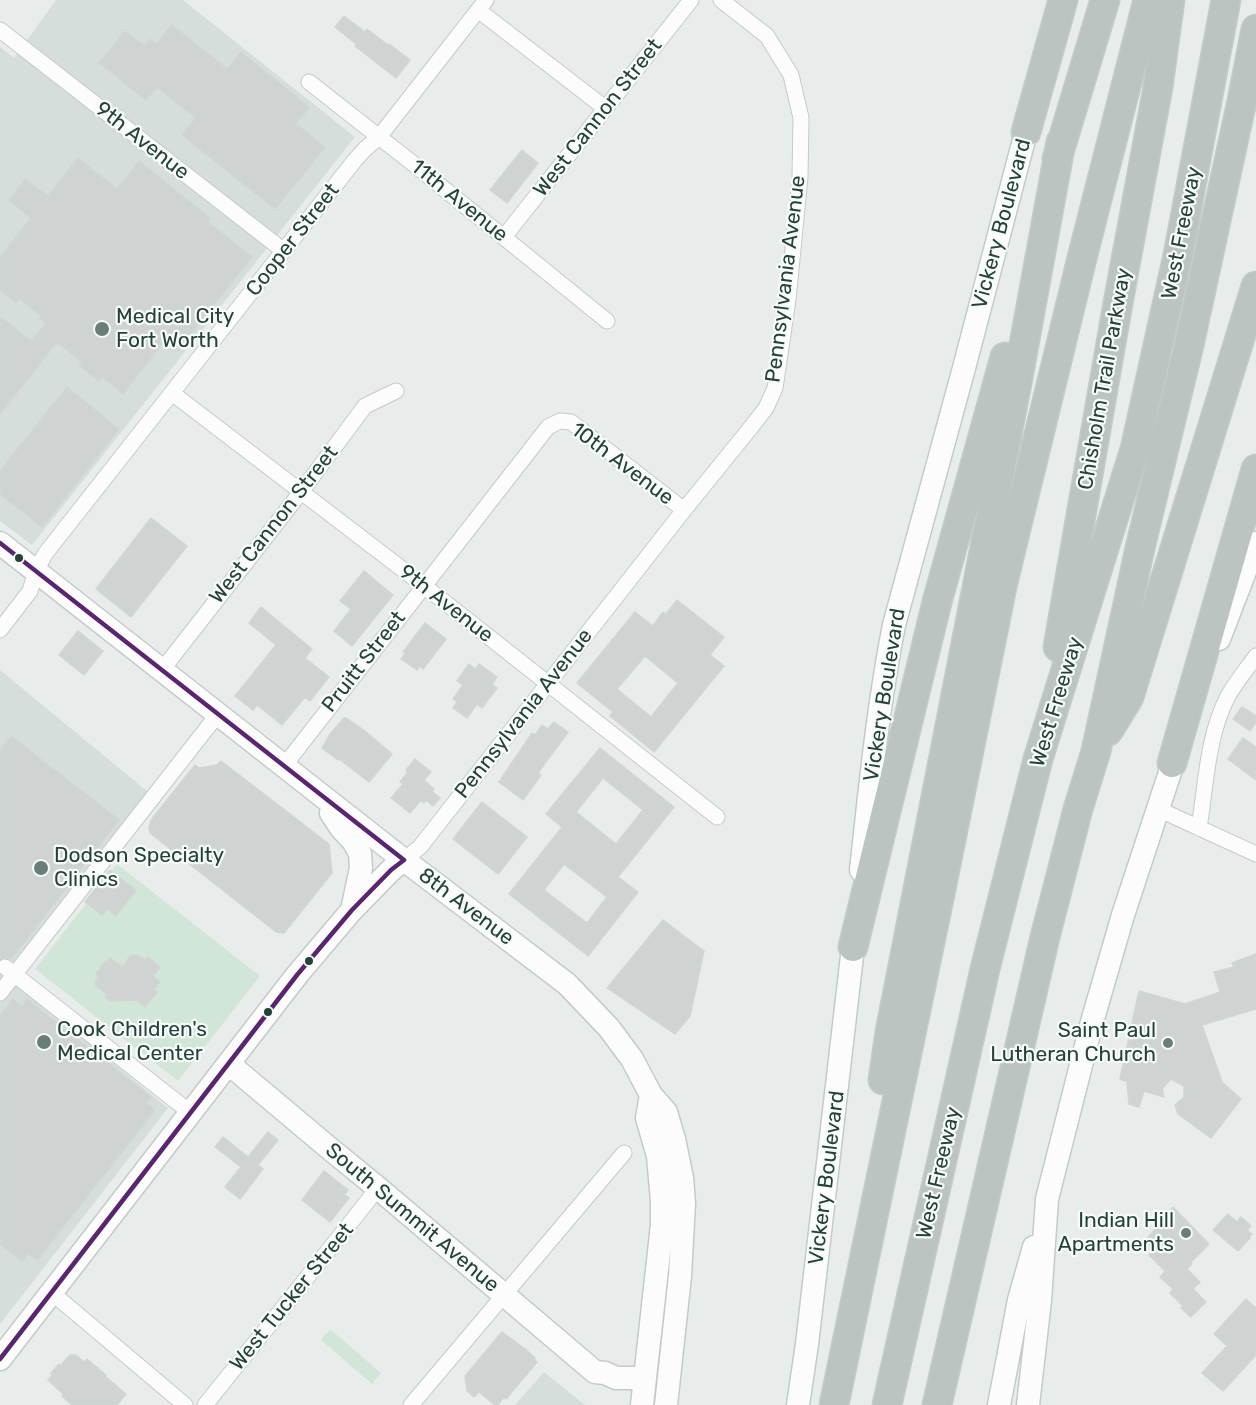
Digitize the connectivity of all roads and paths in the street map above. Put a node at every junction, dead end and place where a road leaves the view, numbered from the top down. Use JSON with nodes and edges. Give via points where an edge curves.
{"nodes":[{"id":1,"x":691,"y":0,"type":"edge"},
{"id":2,"x":721,"y":0,"type":"edge"},
{"id":3,"x":1048,"y":0,"type":"edge"},
{"id":4,"x":1063,"y":0,"type":"edge"},
{"id":5,"x":1105,"y":0,"type":"edge"},
{"id":6,"x":1227,"y":0,"type":"edge"},
{"id":7,"x":1159,"y":4,"type":"edge"},
{"id":8,"x":482,"y":5,"type":"edge"},
{"id":9,"x":1256,"y":29,"type":"edge"},
{"id":10,"x":3,"y":39,"type":"edge"},
{"id":11,"x":309,"y":82,"type":"dead end"},
{"id":12,"x":605,"y":108,"type":"junction"},
{"id":13,"x":1026,"y":132,"type":"junction"},
{"id":14,"x":380,"y":137,"type":"junction"},
{"id":15,"x":504,"y":237,"type":"junction"},
{"id":16,"x":284,"y":251,"type":"junction"},
{"id":17,"x":1256,"y":286,"type":"edge"},
{"id":18,"x":607,"y":321,"type":"dead end"},
{"id":19,"x":1008,"y":380,"type":"junction"},
{"id":20,"x":396,"y":391,"type":"dead end"},
{"id":21,"x":172,"y":393,"type":"junction"},
{"id":22,"x":560,"y":421,"type":"joint"},
{"id":23,"x":1256,"y":469,"type":"edge"},
{"id":24,"x":301,"y":492,"type":"junction"},
{"id":25,"x":684,"y":510,"type":"junction"},
{"id":26,"x":0,"y":543,"type":"edge"},
{"id":27,"x":1256,"y":543,"type":"edge"},
{"id":28,"x":36,"y":571,"type":"junction"},
{"id":29,"x":423,"y":585,"type":"junction"},
{"id":30,"x":0,"y":630,"type":"edge"},
{"id":31,"x":1256,"y":656,"type":"edge"},
{"id":32,"x":162,"y":670,"type":"junction"},
{"id":33,"x":547,"y":684,"type":"junction"},
{"id":34,"x":218,"y":714,"type":"junction"},
{"id":35,"x":1096,"y":751,"type":"junction"},
{"id":36,"x":1038,"y":759,"type":"junction"},
{"id":37,"x":1172,"y":764,"type":"junction"},
{"id":38,"x":284,"y":766,"type":"junction"},
{"id":39,"x":316,"y":792,"type":"junction"},
{"id":40,"x":1158,"y":809,"type":"junction"},
{"id":41,"x":717,"y":817,"type":"dead end"},
{"id":42,"x":1199,"y":828,"type":"junction"},
{"id":43,"x":1256,"y":854,"type":"edge"},
{"id":44,"x":404,"y":860,"type":"junction"},
{"id":45,"x":352,"y":910,"type":"junction"},
{"id":46,"x":854,"y":947,"type":"junction"},
{"id":47,"x":10,"y":971,"type":"junction"},
{"id":48,"x":0,"y":993,"type":"edge"},
{"id":49,"x":229,"y":1064,"type":"junction"},
{"id":50,"x":651,"y":1095,"type":"junction"},
{"id":51,"x":191,"y":1113,"type":"junction"},
{"id":52,"x":624,"y":1153,"type":"dead end"},
{"id":53,"x":378,"y":1188,"type":"junction"},
{"id":54,"x":1047,"y":1199,"type":"junction"},
{"id":55,"x":51,"y":1292,"type":"junction"},
{"id":56,"x":504,"y":1294,"type":"junction"},
{"id":57,"x":0,"y":1359,"type":"edge"},
{"id":58,"x":643,"y":1393,"type":"edge"},
{"id":59,"x":185,"y":1405,"type":"edge"},
{"id":60,"x":205,"y":1405,"type":"edge"},
{"id":61,"x":411,"y":1405,"type":"edge"},
{"id":62,"x":666,"y":1405,"type":"edge"},
{"id":63,"x":798,"y":1405,"type":"edge"},
{"id":64,"x":833,"y":1405,"type":"edge"},
{"id":65,"x":887,"y":1405,"type":"edge"},
{"id":66,"x":937,"y":1405,"type":"edge"},
{"id":67,"x":999,"y":1405,"type":"edge"},
{"id":68,"x":1028,"y":1405,"type":"edge"}],
"edges":[{"from":1,"to":12,"type":"street","name":"West Cannon Street"},
{"from":2,"to":25,"type":"street","name":"Pennsylvania Avenue","via":[[767,36],[791,75],[801,118],[800,177],[775,388],[766,408]]},
{"from":3,"to":13,"type":"main road","name":"Vickery Boulevard"},
{"from":4,"to":13,"type":"highway"},
{"from":5,"to":19,"type":"highway","via":[[1061,142]]},
{"from":6,"to":36,"type":"highway","name":"West Freeway","via":[[1178,255],[1135,449]]},
{"from":7,"to":36,"type":"highway","name":"Chisholm Trail Parkway","via":[[1158,87]]},
{"from":7,"to":64,"type":"highway","via":[[1082,258],[1003,582]]},
{"from":8,"to":12,"type":"street"},
{"from":8,"to":14,"type":"street","name":"Cooper Street"},
{"from":9,"to":35,"type":"highway","name":"West Freeway"},
{"from":10,"to":16,"type":"street","name":"9th Avenue"},
{"from":11,"to":14,"type":"street","name":"11th Avenue"},
{"from":12,"to":15,"type":"street","name":"West Cannon Street"},
{"from":13,"to":46,"type":"main road","name":"Vickery Boulevard","via":[[886,665]]},
{"from":14,"to":15,"type":"street","name":"11th Avenue"},
{"from":14,"to":16,"type":"street","name":"Cooper Street","via":[[365,149]]},
{"from":15,"to":18,"type":"street","name":"11th Avenue"},
{"from":16,"to":21,"type":"street","name":"Cooper Street"},
{"from":17,"to":35,"type":"highway","via":[[1129,697]]},
{"from":19,"to":46,"type":"highway","via":[[937,602]]},
{"from":19,"to":64,"type":"highway","via":[[890,1032]]},
{"from":20,"to":24,"type":"street","name":"West Cannon Street","via":[[365,406]]},
{"from":21,"to":24,"type":"street","name":"9th Avenue"},
{"from":21,"to":28,"type":"street","name":"Cooper Street","via":[[45,554]]},
{"from":22,"to":25,"type":"street","name":"10th Avenue","via":[[572,422]]},
{"from":22,"to":29,"type":"street","name":"Pruitt Street","via":[[548,427]]},
{"from":23,"to":37,"type":"highway"},
{"from":24,"to":29,"type":"street","name":"9th Avenue"},
{"from":24,"to":32,"type":"street","name":"West Cannon Street"},
{"from":25,"to":33,"type":"street","name":"Pennsylvania Avenue"},
{"from":26,"to":28,"type":"main road","name":"8th Avenue"},
{"from":27,"to":37,"type":"main road"},
{"from":28,"to":30,"type":"street","name":"Cooper Street","via":[[30,591]]},
{"from":28,"to":32,"type":"main road","name":"8th Avenue"},
{"from":29,"to":33,"type":"street","name":"9th Avenue"},
{"from":29,"to":38,"type":"street","name":"Pruitt Street"},
{"from":31,"to":42,"type":"street","via":[[1220,715],[1209,757]]},
{"from":32,"to":34,"type":"main road","name":"8th Avenue"},
{"from":33,"to":41,"type":"street","name":"9th Avenue"},
{"from":33,"to":44,"type":"street","name":"Pennsylvania Avenue","via":[[420,847]]},
{"from":34,"to":38,"type":"main road","name":"8th Avenue"},
{"from":34,"to":47,"type":"street"},
{"from":35,"to":66,"type":"highway","name":"West Freeway","via":[[1045,937]]},
{"from":36,"to":65,"type":"highway","name":"West Freeway","via":[[985,969]]},
{"from":37,"to":40,"type":"main road"},
{"from":38,"to":39,"type":"main road","name":"8th Avenue"},
{"from":39,"to":44,"type":"main road","name":"8th Avenue"},
{"from":39,"to":45,"type":"main road","via":[[360,853],[362,868]]},
{"from":40,"to":42,"type":"street"},
{"from":40,"to":54,"type":"main road","via":[[1092,1022]]},
{"from":42,"to":43,"type":"street"},
{"from":44,"to":45,"type":"main road","name":"Pennsylvania Avenue"},
{"from":44,"to":50,"type":"main road","name":"8th Avenue","via":[[567,984],[609,1028],[632,1059]]},
{"from":45,"to":49,"type":"main road","name":"Pennsylvania Avenue"},
{"from":46,"to":63,"type":"main road","name":"Vickery Boulevard"},
{"from":47,"to":48,"type":"street"},
{"from":47,"to":51,"type":"street"},
{"from":49,"to":51,"type":"main road","name":"Pennsylvania Avenue"},
{"from":49,"to":53,"type":"main road","name":"South Summit Avenue"},
{"from":50,"to":58,"type":"main road","via":[[648,1118],[658,1156],[662,1225]]},
{"from":50,"to":62,"type":"main road","name":"8th Avenue","via":[[666,1112],[684,1203]]},
{"from":51,"to":55,"type":"main road","name":"Pennsylvania Avenue"},
{"from":52,"to":56,"type":"street"},
{"from":53,"to":56,"type":"main road","name":"South Summit Avenue"},
{"from":53,"to":60,"type":"street","name":"West Tucker Street"},
{"from":54,"to":67,"type":"main road","via":[[1019,1300]]},
{"from":54,"to":68,"type":"main road"},
{"from":55,"to":57,"type":"main road","name":"Pennsylvania Avenue"},
{"from":55,"to":59,"type":"street"},
{"from":56,"to":58,"type":"main road","name":"South Summit Avenue","via":[[595,1372],[605,1373]]},
{"from":56,"to":61,"type":"street"}]}
